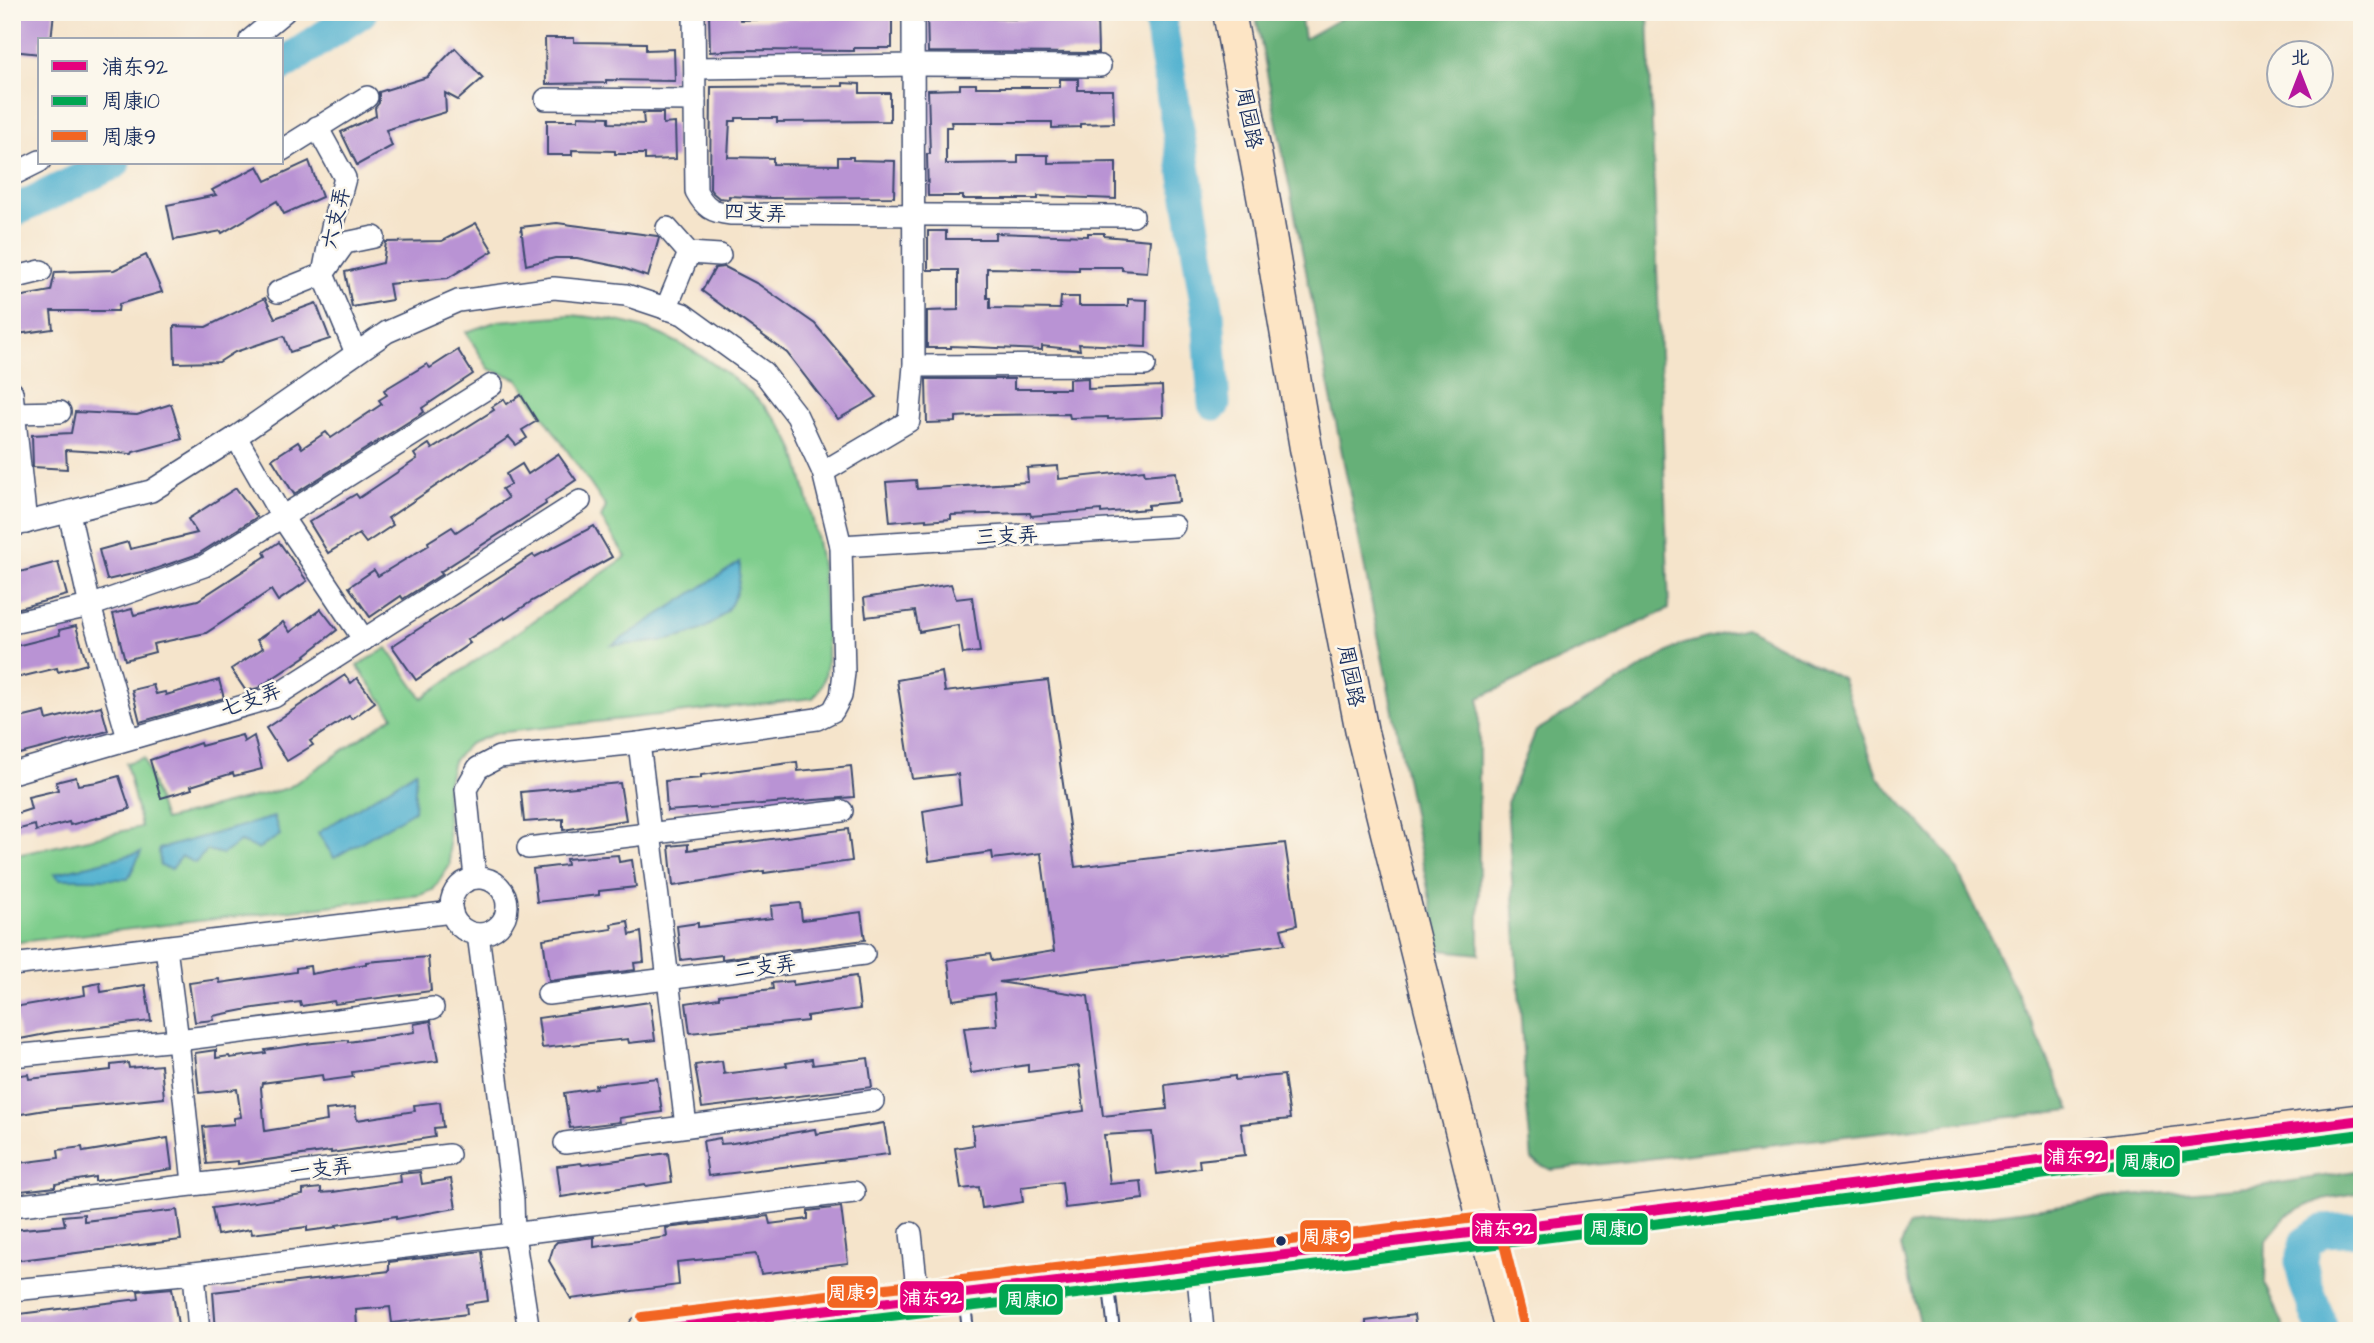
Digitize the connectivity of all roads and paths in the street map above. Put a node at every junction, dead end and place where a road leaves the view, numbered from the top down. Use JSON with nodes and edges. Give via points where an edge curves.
{"nodes":[{"id":1,"x":284,"y":12,"type":"edge"},
{"id":2,"x":694,"y":12,"type":"edge"},
{"id":3,"x":914,"y":12,"type":"edge"},
{"id":4,"x":1229,"y":12,"type":"edge"},
{"id":5,"x":252,"y":38,"type":"edge"},
{"id":6,"x":914,"y":65,"type":"junction"},
{"id":7,"x":1100,"y":66,"type":"dead end"},
{"id":8,"x":696,"y":68,"type":"junction"},
{"id":9,"x":367,"y":97,"type":"dead end"},
{"id":10,"x":546,"y":99,"type":"dead end"},
{"id":11,"x":695,"y":100,"type":"junction"},
{"id":12,"x":317,"y":127,"type":"junction"},
{"id":13,"x":284,"y":149,"type":"edge"},
{"id":14,"x":38,"y":162,"type":"edge"},
{"id":15,"x":12,"y":175,"type":"edge"},
{"id":16,"x":915,"y":216,"type":"junction"},
{"id":17,"x":1133,"y":216,"type":"dead end"},
{"id":18,"x":667,"y":228,"type":"dead end"},
{"id":19,"x":374,"y":237,"type":"dead end"},
{"id":20,"x":689,"y":253,"type":"junction"},
{"id":21,"x":720,"y":255,"type":"dead end"},
{"id":22,"x":41,"y":271,"type":"dead end"},
{"id":23,"x":323,"y":274,"type":"junction"},
{"id":24,"x":12,"y":278,"type":"edge"},
{"id":25,"x":278,"y":292,"type":"dead end"},
{"id":26,"x":666,"y":309,"type":"junction"},
{"id":27,"x":356,"y":353,"type":"junction"},
{"id":28,"x":1145,"y":365,"type":"dead end"},
{"id":29,"x":914,"y":366,"type":"junction"},
{"id":30,"x":492,"y":386,"type":"dead end"},
{"id":31,"x":13,"y":406,"type":"edge"},
{"id":32,"x":60,"y":412,"type":"dead end"},
{"id":33,"x":236,"y":437,"type":"junction"},
{"id":34,"x":823,"y":472,"type":"junction"},
{"id":35,"x":580,"y":500,"type":"dead end"},
{"id":36,"x":68,"y":513,"type":"junction"},
{"id":37,"x":282,"y":517,"type":"junction"},
{"id":38,"x":19,"y":524,"type":"edge"},
{"id":39,"x":1174,"y":526,"type":"dead end"},
{"id":40,"x":841,"y":546,"type":"junction"},
{"id":41,"x":90,"y":606,"type":"junction"},
{"id":42,"x":12,"y":623,"type":"edge"},
{"id":43,"x":364,"y":640,"type":"junction"},
{"id":44,"x":128,"y":738,"type":"junction"},
{"id":45,"x":639,"y":743,"type":"junction"},
{"id":46,"x":12,"y":773,"type":"edge"},
{"id":47,"x":842,"y":811,"type":"dead end"},
{"id":48,"x":649,"y":834,"type":"junction"},
{"id":49,"x":528,"y":848,"type":"dead end"},
{"id":50,"x":475,"y":878,"type":"junction"},
{"id":51,"x":452,"y":912,"type":"junction"},
{"id":52,"x":478,"y":934,"type":"junction"},
{"id":53,"x":166,"y":948,"type":"junction"},
{"id":54,"x":864,"y":954,"type":"dead end"},
{"id":55,"x":12,"y":965,"type":"edge"},
{"id":56,"x":667,"y":980,"type":"junction"},
{"id":57,"x":548,"y":994,"type":"dead end"},
{"id":58,"x":433,"y":1008,"type":"dead end"},
{"id":59,"x":178,"y":1040,"type":"junction"},
{"id":60,"x":12,"y":1056,"type":"edge"},
{"id":61,"x":873,"y":1101,"type":"dead end"},
{"id":62,"x":2362,"y":1120,"type":"edge"},
{"id":63,"x":686,"y":1126,"type":"junction"},
{"id":64,"x":565,"y":1143,"type":"dead end"},
{"id":65,"x":449,"y":1154,"type":"dead end"},
{"id":66,"x":193,"y":1183,"type":"junction"},
{"id":67,"x":854,"y":1192,"type":"dead end"},
{"id":68,"x":12,"y":1206,"type":"edge"},
{"id":69,"x":1486,"y":1231,"type":"junction"},
{"id":70,"x":911,"y":1233,"type":"dead end"},
{"id":71,"x":514,"y":1235,"type":"junction"},
{"id":72,"x":1197,"y":1265,"type":"junction"},
{"id":73,"x":194,"y":1273,"type":"junction"},
{"id":74,"x":1108,"y":1276,"type":"junction"},
{"id":75,"x":12,"y":1290,"type":"edge"},
{"id":76,"x":963,"y":1293,"type":"junction"},
{"id":77,"x":918,"y":1298,"type":"junction"},
{"id":78,"x":199,"y":1331,"type":"edge"},
{"id":79,"x":529,"y":1331,"type":"edge"},
{"id":80,"x":644,"y":1331,"type":"edge"},
{"id":81,"x":968,"y":1331,"type":"edge"},
{"id":82,"x":1114,"y":1331,"type":"edge"},
{"id":83,"x":1203,"y":1331,"type":"edge"},
{"id":84,"x":1511,"y":1331,"type":"edge"}],
"edges":[{"from":1,"to":5,"type":"street"},
{"from":2,"to":8,"type":"street","name":"四支弄"},
{"from":3,"to":6,"type":"street"},
{"from":4,"to":69,"type":"main road","name":"周园路","via":[[1362,732]]},
{"from":6,"to":7,"type":"street"},
{"from":6,"to":8,"type":"street"},
{"from":6,"to":16,"type":"street"},
{"from":8,"to":11,"type":"street","name":"四支弄"},
{"from":9,"to":12,"type":"street"},
{"from":10,"to":11,"type":"street"},
{"from":11,"to":16,"type":"street","name":"四支弄","via":[[696,191],[715,212]]},
{"from":12,"to":13,"type":"street"},
{"from":12,"to":23,"type":"street","name":"六支弄","via":[[345,177]]},
{"from":14,"to":15,"type":"street"},
{"from":16,"to":17,"type":"street","name":"四支弄"},
{"from":16,"to":29,"type":"street"},
{"from":18,"to":20,"type":"street"},
{"from":19,"to":23,"type":"street","name":"六支弄","via":[[345,243]]},
{"from":20,"to":21,"type":"street"},
{"from":20,"to":26,"type":"street"},
{"from":22,"to":24,"type":"street"},
{"from":23,"to":25,"type":"street","name":"六支弄"},
{"from":23,"to":27,"type":"street","name":"六支弄"},
{"from":26,"to":27,"type":"street","via":[[626,296],[554,288],[458,302],[387,332]]},
{"from":26,"to":34,"type":"street","via":[[683,314],[763,372],[797,416]]},
{"from":27,"to":33,"type":"street"},
{"from":28,"to":29,"type":"street"},
{"from":29,"to":34,"type":"street","via":[[909,421]]},
{"from":30,"to":37,"type":"street"},
{"from":31,"to":32,"type":"street"},
{"from":31,"to":38,"type":"street"},
{"from":33,"to":36,"type":"street","via":[[151,491]]},
{"from":33,"to":37,"type":"street"},
{"from":34,"to":40,"type":"street"},
{"from":35,"to":43,"type":"street","name":"七支弄"},
{"from":36,"to":38,"type":"street"},
{"from":36,"to":41,"type":"street"},
{"from":37,"to":41,"type":"street","via":[[204,566]]},
{"from":37,"to":43,"type":"street"},
{"from":39,"to":40,"type":"street","name":"三支弄"},
{"from":40,"to":45,"type":"street","via":[[844,673],[841,696],[833,711],[817,719]]},
{"from":41,"to":42,"type":"street"},
{"from":41,"to":44,"type":"street"},
{"from":43,"to":44,"type":"street","name":"七支弄","via":[[274,697]]},
{"from":44,"to":46,"type":"street","name":"七支弄"},
{"from":45,"to":48,"type":"street"},
{"from":45,"to":50,"type":"street","via":[[499,757],[478,768],[467,789]]},
{"from":47,"to":48,"type":"street"},
{"from":48,"to":49,"type":"street"},
{"from":48,"to":56,"type":"street"},
{"from":50,"to":51,"type":"street","via":[[455,892]]},
{"from":50,"to":52,"type":"street","via":[[500,887],[507,902],[500,925]]},
{"from":51,"to":52,"type":"street","via":[[456,923]]},
{"from":51,"to":53,"type":"street"},
{"from":52,"to":71,"type":"street"},
{"from":53,"to":55,"type":"street"},
{"from":53,"to":59,"type":"street"},
{"from":54,"to":56,"type":"street","name":"二支弄"},
{"from":56,"to":57,"type":"street","name":"二支弄"},
{"from":56,"to":63,"type":"street"},
{"from":58,"to":59,"type":"street"},
{"from":59,"to":60,"type":"street"},
{"from":59,"to":66,"type":"street"},
{"from":61,"to":63,"type":"street"},
{"from":62,"to":69,"type":"main road"},
{"from":63,"to":64,"type":"street"},
{"from":65,"to":66,"type":"street","name":"一支弄"},
{"from":66,"to":68,"type":"street","name":"一支弄"},
{"from":67,"to":71,"type":"street"},
{"from":69,"to":72,"type":"main road"},
{"from":69,"to":84,"type":"main road","name":"周园路"},
{"from":70,"to":77,"type":"street"},
{"from":71,"to":73,"type":"street"},
{"from":71,"to":79,"type":"street"},
{"from":72,"to":74,"type":"main road"},
{"from":72,"to":83,"type":"street"},
{"from":73,"to":75,"type":"street"},
{"from":73,"to":78,"type":"street"},
{"from":74,"to":76,"type":"main road"},
{"from":74,"to":82,"type":"lane"},
{"from":76,"to":77,"type":"main road"},
{"from":76,"to":81,"type":"lane"},
{"from":77,"to":80,"type":"main road"}]}
